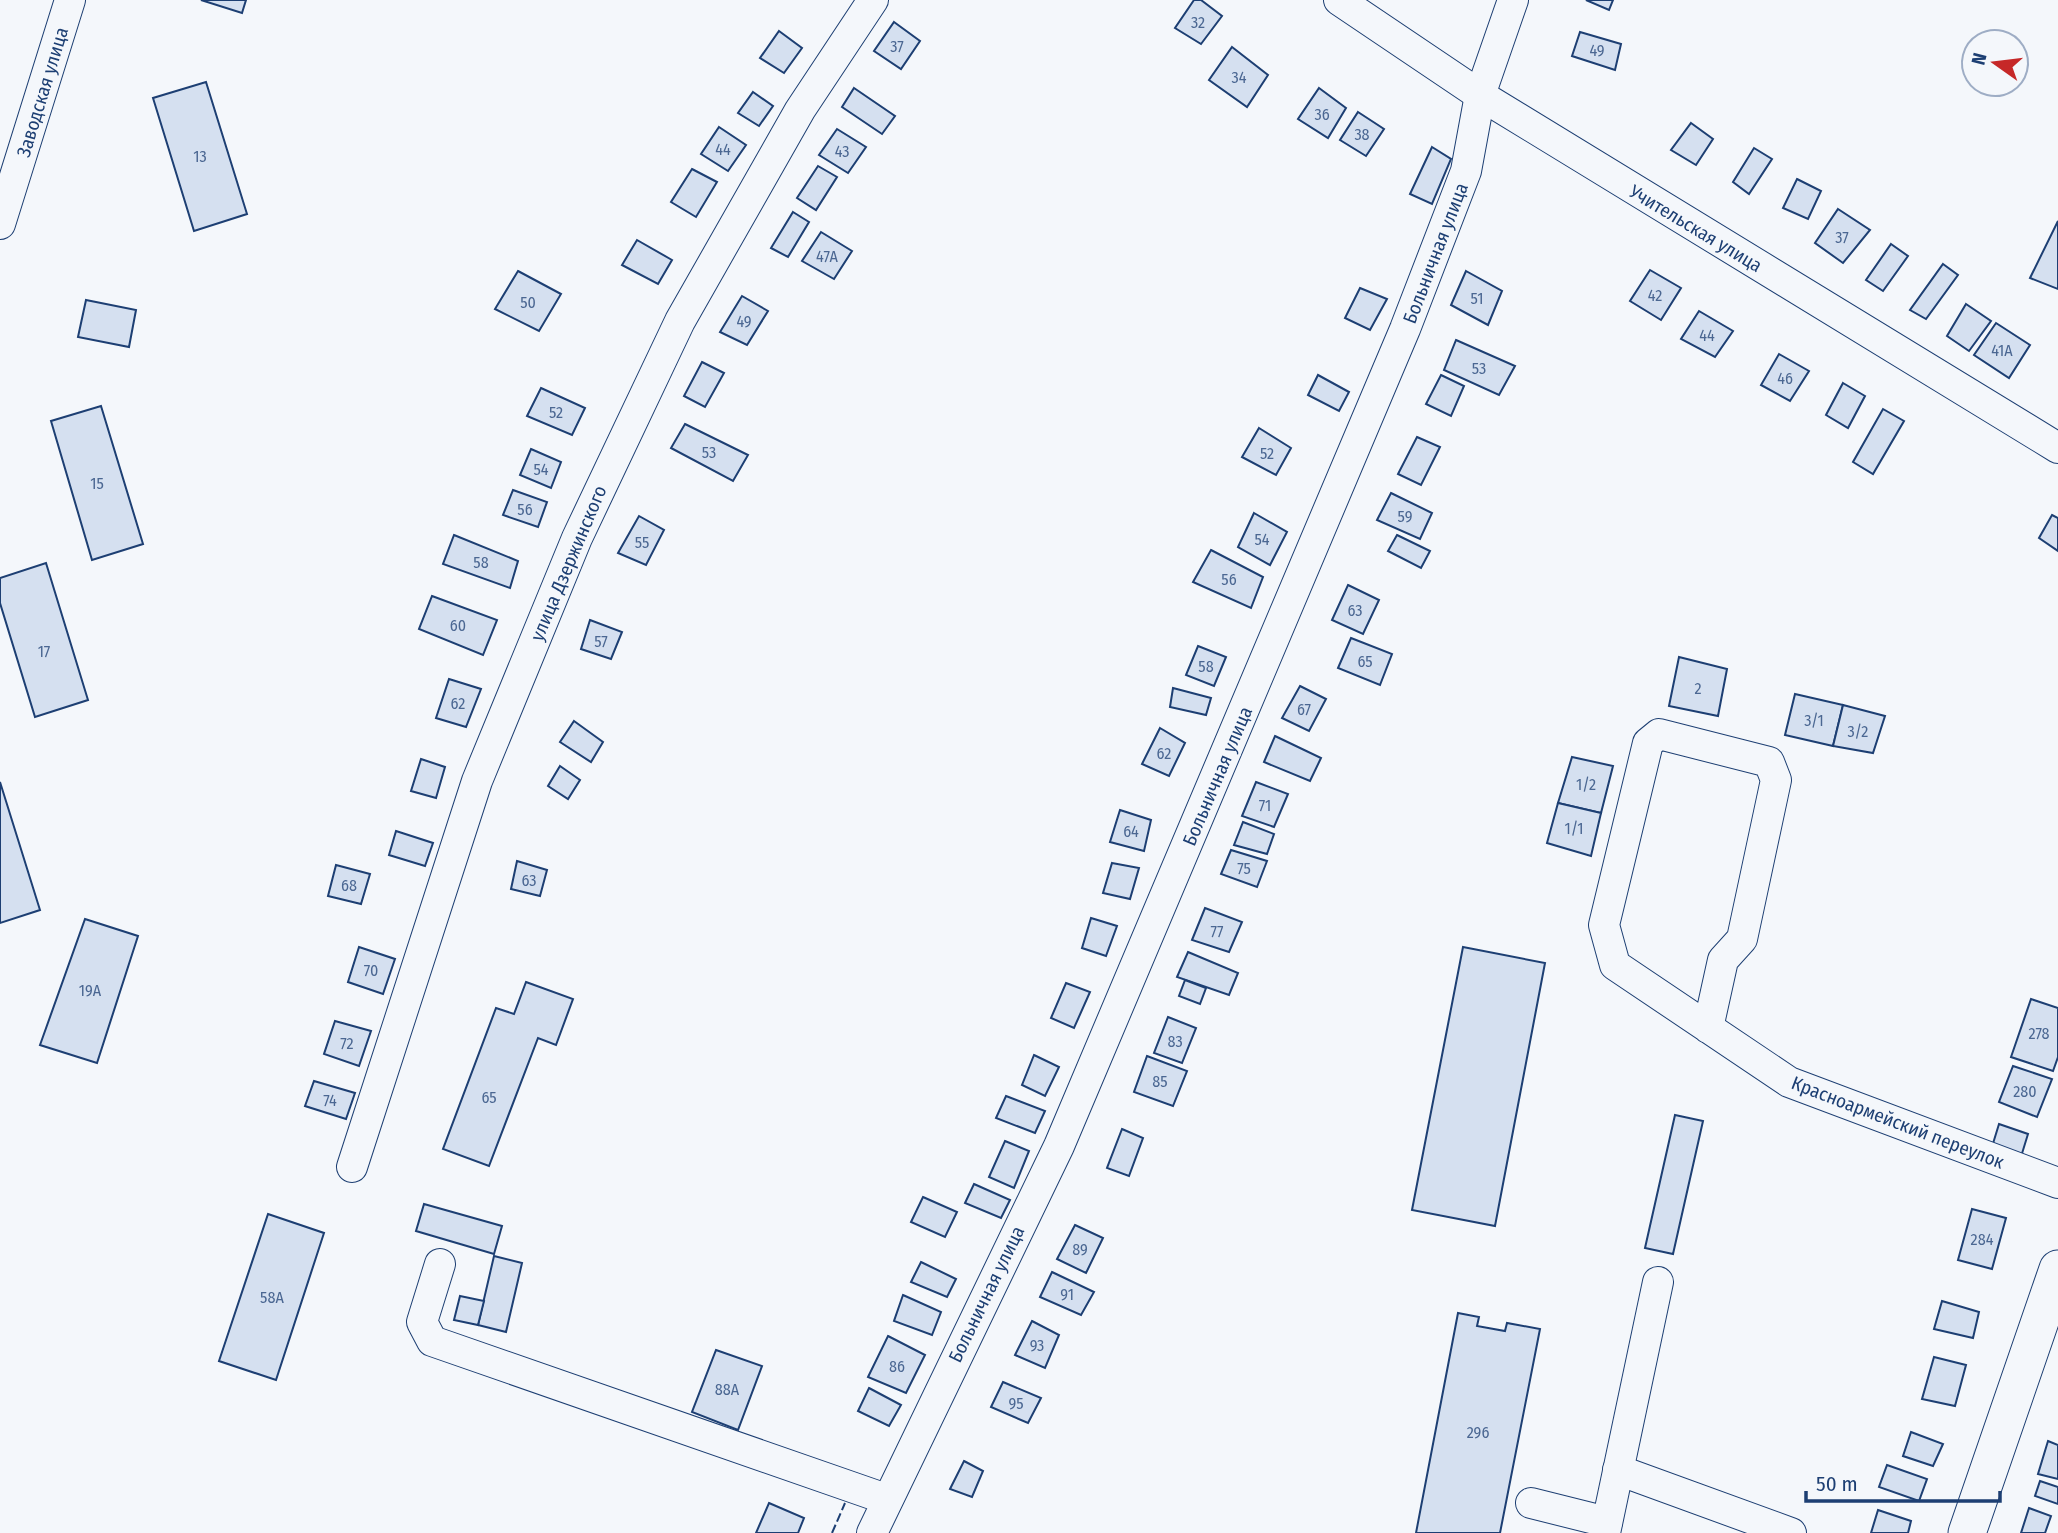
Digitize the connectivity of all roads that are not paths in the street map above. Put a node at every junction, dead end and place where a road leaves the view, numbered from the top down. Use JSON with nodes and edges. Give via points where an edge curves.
{"nodes":[{"id":1,"x":71,"y":0,"type":"edge"},
{"id":2,"x":873,"y":0,"type":"edge"},
{"id":3,"x":1339,"y":0,"type":"edge"},
{"id":4,"x":1513,"y":0,"type":"edge"},
{"id":5,"x":1480,"y":95,"type":"junction"},
{"id":6,"x":0,"y":224,"type":"edge"},
{"id":7,"x":2058,"y":448,"type":"edge"},
{"id":8,"x":1709,"y":1028,"type":"junction"},
{"id":9,"x":352,"y":1167,"type":"dead end"},
{"id":10,"x":2058,"y":1183,"type":"edge"},
{"id":11,"x":440,"y":1264,"type":"dead end"},
{"id":12,"x":2058,"y":1269,"type":"edge"},
{"id":13,"x":1658,"y":1282,"type":"dead end"},
{"id":14,"x":1618,"y":1469,"type":"junction"},
{"id":15,"x":886,"y":1499,"type":"junction"},
{"id":16,"x":1531,"y":1503,"type":"dead end"},
{"id":17,"x":1606,"y":1527,"type":"edge"},
{"id":18,"x":872,"y":1533,"type":"edge"},
{"id":19,"x":1791,"y":1533,"type":"edge"},
{"id":20,"x":1967,"y":1533,"type":"edge"}],
"edges":[{"from":1,"to":6,"type":"street","name":"Заводская улица"},
{"from":2,"to":9,"type":"street","name":"улица Дзержинского","via":[[800,110],[680,321],[577,538],[477,781]]},
{"from":3,"to":5,"type":"street","name":"Учительская улица"},
{"from":4,"to":5,"type":"street","name":"Больничная улица"},
{"from":5,"to":7,"type":"street","name":"Учительская улица"},
{"from":5,"to":15,"type":"street","name":"Больничная улица","via":[[1466,172],[1275,639],[1059,1146]]},
{"from":8,"to":8,"type":"street","name":"Красноармейский переулок","via":[[1615,965],[1604,925],[1648,743],[1659,734],[1769,762],[1776,780],[1742,939],[1723,960]]},
{"from":8,"to":10,"type":"street","name":"Красноармейский переулок","via":[[1789,1082]]},
{"from":11,"to":15,"type":"street","via":[[422,1322],[432,1341]]},
{"from":12,"to":20,"type":"main road"},
{"from":13,"to":14,"type":"street"},
{"from":14,"to":17,"type":"street"},
{"from":14,"to":19,"type":"street"},
{"from":15,"to":18,"type":"street","name":"Больничная улица"},
{"from":16,"to":17,"type":"street"}]}
